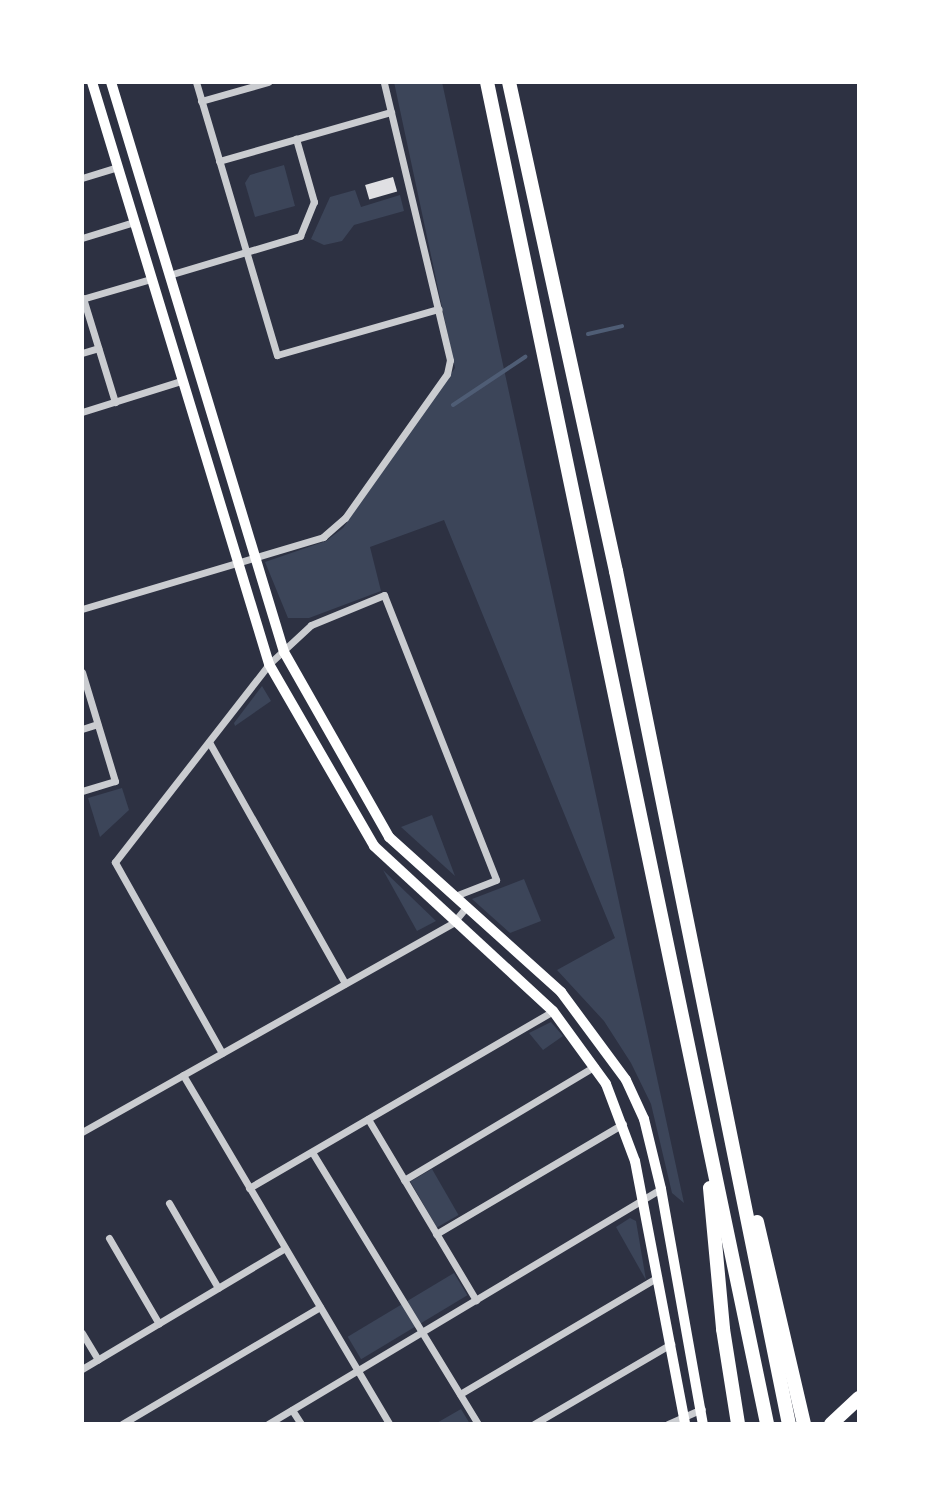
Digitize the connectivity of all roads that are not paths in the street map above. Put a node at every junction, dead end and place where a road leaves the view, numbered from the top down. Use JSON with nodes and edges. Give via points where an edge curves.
{"nodes":[{"id":1,"x":92,"y":82,"type":"edge"},
{"id":2,"x":111,"y":82,"type":"edge"},
{"id":3,"x":196,"y":82,"type":"edge"},
{"id":4,"x":268,"y":82,"type":"edge"},
{"id":5,"x":384,"y":82,"type":"edge"},
{"id":6,"x":487,"y":82,"type":"edge"},
{"id":7,"x":509,"y":82,"type":"edge"},
{"id":8,"x":201,"y":101,"type":"junction"},
{"id":9,"x":391,"y":112,"type":"junction"},
{"id":10,"x":296,"y":139,"type":"junction"},
{"id":11,"x":219,"y":161,"type":"junction"},
{"id":12,"x":117,"y":167,"type":"junction"},
{"id":13,"x":82,"y":178,"type":"edge"},
{"id":14,"x":134,"y":222,"type":"junction"},
{"id":15,"x":82,"y":238,"type":"edge"},
{"id":16,"x":245,"y":252,"type":"junction"},
{"id":17,"x":169,"y":275,"type":"junction"},
{"id":18,"x":151,"y":279,"type":"junction"},
{"id":19,"x":83,"y":299,"type":"edge"},
{"id":20,"x":439,"y":309,"type":"junction"},
{"id":21,"x":98,"y":348,"type":"junction"},
{"id":22,"x":82,"y":353,"type":"edge"},
{"id":23,"x":181,"y":381,"type":"junction"},
{"id":24,"x":115,"y":402,"type":"junction"},
{"id":25,"x":82,"y":412,"type":"edge"},
{"id":26,"x":254,"y":557,"type":"junction"},
{"id":27,"x":235,"y":563,"type":"junction"},
{"id":28,"x":82,"y":609,"type":"edge"},
{"id":29,"x":284,"y":652,"type":"junction"},
{"id":30,"x":269,"y":664,"type":"junction"},
{"id":31,"x":82,"y":672,"type":"edge"},
{"id":32,"x":97,"y":724,"type":"junction"},
{"id":33,"x":82,"y":729,"type":"edge"},
{"id":34,"x":209,"y":742,"type":"junction"},
{"id":35,"x":82,"y":791,"type":"edge"},
{"id":36,"x":455,"y":896,"type":"junction"},
{"id":37,"x":467,"y":906,"type":"junction"},
{"id":38,"x":454,"y":922,"type":"junction"},
{"id":39,"x":345,"y":983,"type":"junction"},
{"id":40,"x":553,"y":1011,"type":"junction"},
{"id":41,"x":222,"y":1053,"type":"junction"},
{"id":42,"x":595,"y":1066,"type":"junction"},
{"id":43,"x":183,"y":1075,"type":"junction"},
{"id":44,"x":701,"y":1100,"type":"junction"},
{"id":45,"x":368,"y":1119,"type":"junction"},
{"id":46,"x":623,"y":1124,"type":"junction"},
{"id":47,"x":82,"y":1132,"type":"edge"},
{"id":48,"x":732,"y":1143,"type":"junction"},
{"id":49,"x":312,"y":1152,"type":"junction"},
{"id":50,"x":404,"y":1180,"type":"junction"},
{"id":51,"x":249,"y":1188,"type":"junction"},
{"id":52,"x":661,"y":1189,"type":"junction"},
{"id":53,"x":643,"y":1200,"type":"junction"},
{"id":54,"x":169,"y":1203,"type":"dead end"},
{"id":55,"x":436,"y":1234,"type":"junction"},
{"id":56,"x":109,"y":1238,"type":"dead end"},
{"id":57,"x":285,"y":1248,"type":"junction"},
{"id":58,"x":658,"y":1277,"type":"junction"},
{"id":59,"x":218,"y":1288,"type":"junction"},
{"id":60,"x":476,"y":1300,"type":"junction"},
{"id":61,"x":320,"y":1307,"type":"junction"},
{"id":62,"x":159,"y":1324,"type":"junction"},
{"id":63,"x":423,"y":1332,"type":"junction"},
{"id":64,"x":82,"y":1333,"type":"edge"},
{"id":65,"x":671,"y":1344,"type":"junction"},
{"id":66,"x":98,"y":1360,"type":"junction"},
{"id":67,"x":82,"y":1369,"type":"edge"},
{"id":68,"x":358,"y":1371,"type":"junction"},
{"id":69,"x":460,"y":1394,"type":"junction"},
{"id":70,"x":859,"y":1398,"type":"edge"},
{"id":71,"x":702,"y":1409,"type":"junction"},
{"id":72,"x":292,"y":1410,"type":"junction"},
{"id":73,"x":685,"y":1419,"type":"edge"},
{"id":74,"x":122,"y":1424,"type":"edge"},
{"id":75,"x":268,"y":1424,"type":"edge"},
{"id":76,"x":301,"y":1424,"type":"edge"},
{"id":77,"x":389,"y":1424,"type":"edge"},
{"id":78,"x":478,"y":1424,"type":"edge"},
{"id":79,"x":534,"y":1424,"type":"edge"},
{"id":80,"x":668,"y":1424,"type":"edge"},
{"id":81,"x":703,"y":1424,"type":"edge"},
{"id":82,"x":738,"y":1424,"type":"edge"},
{"id":83,"x":767,"y":1424,"type":"edge"},
{"id":84,"x":789,"y":1424,"type":"edge"},
{"id":85,"x":804,"y":1424,"type":"edge"},
{"id":86,"x":831,"y":1424,"type":"edge"}],
"edges":[{"from":1,"to":12,"type":"main road"},
{"from":2,"to":17,"type":"main road"},
{"from":3,"to":8,"type":"street"},
{"from":4,"to":8,"type":"street"},
{"from":5,"to":9,"type":"street"},
{"from":6,"to":44,"type":"highway"},
{"from":7,"to":48,"type":"highway"},
{"from":8,"to":11,"type":"street"},
{"from":9,"to":10,"type":"street"},
{"from":9,"to":20,"type":"street"},
{"from":10,"to":11,"type":"street"},
{"from":10,"to":16,"type":"street","via":[[314,202],[300,236]]},
{"from":11,"to":16,"type":"street"},
{"from":12,"to":13,"type":"street"},
{"from":12,"to":14,"type":"main road"},
{"from":14,"to":15,"type":"street"},
{"from":14,"to":18,"type":"main road"},
{"from":16,"to":17,"type":"street"},
{"from":16,"to":20,"type":"street","via":[[277,355]]},
{"from":17,"to":26,"type":"main road"},
{"from":18,"to":19,"type":"street"},
{"from":18,"to":23,"type":"main road"},
{"from":19,"to":21,"type":"street"},
{"from":20,"to":26,"type":"street","via":[[450,360],[447,374],[345,518],[323,537]]},
{"from":21,"to":22,"type":"street"},
{"from":21,"to":24,"type":"street"},
{"from":23,"to":24,"type":"street"},
{"from":23,"to":27,"type":"main road"},
{"from":24,"to":25,"type":"street"},
{"from":26,"to":27,"type":"street"},
{"from":26,"to":29,"type":"main road"},
{"from":27,"to":28,"type":"street"},
{"from":27,"to":30,"type":"main road"},
{"from":29,"to":30,"type":"street"},
{"from":29,"to":36,"type":"main road","via":[[383,828]]},
{"from":29,"to":36,"type":"street","via":[[311,625],[384,595],[496,880]]},
{"from":30,"to":34,"type":"street"},
{"from":30,"to":38,"type":"main road","via":[[367,837]]},
{"from":31,"to":32,"type":"street"},
{"from":32,"to":33,"type":"street"},
{"from":32,"to":35,"type":"street","via":[[115,781]]},
{"from":34,"to":39,"type":"street"},
{"from":34,"to":41,"type":"street","via":[[115,862]]},
{"from":36,"to":37,"type":"main road"},
{"from":37,"to":38,"type":"street"},
{"from":37,"to":52,"type":"main road","via":[[561,992],[609,1050],[644,1119]]},
{"from":38,"to":39,"type":"street"},
{"from":38,"to":40,"type":"main road"},
{"from":39,"to":41,"type":"street"},
{"from":40,"to":42,"type":"main road"},
{"from":40,"to":45,"type":"street"},
{"from":41,"to":43,"type":"street"},
{"from":42,"to":46,"type":"main road"},
{"from":42,"to":50,"type":"street"},
{"from":43,"to":47,"type":"street"},
{"from":43,"to":51,"type":"street"},
{"from":44,"to":82,"type":"highway","via":[[721,1319]]},
{"from":44,"to":83,"type":"highway"},
{"from":45,"to":49,"type":"street"},
{"from":45,"to":50,"type":"street"},
{"from":46,"to":53,"type":"main road"},
{"from":46,"to":55,"type":"street"},
{"from":48,"to":84,"type":"highway"},
{"from":48,"to":85,"type":"highway","via":[[765,1252]]},
{"from":49,"to":51,"type":"street"},
{"from":49,"to":63,"type":"street"},
{"from":50,"to":55,"type":"street"},
{"from":51,"to":57,"type":"street"},
{"from":52,"to":53,"type":"street"},
{"from":52,"to":71,"type":"main road"},
{"from":53,"to":58,"type":"main road"},
{"from":53,"to":60,"type":"street"},
{"from":54,"to":59,"type":"street"},
{"from":55,"to":60,"type":"street"},
{"from":56,"to":62,"type":"street"},
{"from":57,"to":59,"type":"street"},
{"from":57,"to":61,"type":"street"},
{"from":58,"to":65,"type":"main road"},
{"from":58,"to":69,"type":"street"},
{"from":59,"to":62,"type":"street"},
{"from":60,"to":63,"type":"street"},
{"from":61,"to":68,"type":"street"},
{"from":61,"to":74,"type":"street"},
{"from":62,"to":66,"type":"street"},
{"from":63,"to":68,"type":"street"},
{"from":63,"to":69,"type":"street"},
{"from":64,"to":66,"type":"street"},
{"from":65,"to":73,"type":"main road"},
{"from":65,"to":79,"type":"street"},
{"from":66,"to":67,"type":"street"},
{"from":68,"to":72,"type":"street"},
{"from":68,"to":77,"type":"street"},
{"from":69,"to":78,"type":"street"},
{"from":70,"to":86,"type":"highway"},
{"from":71,"to":73,"type":"street"},
{"from":71,"to":81,"type":"main road"},
{"from":72,"to":75,"type":"street"},
{"from":72,"to":76,"type":"street"},
{"from":73,"to":80,"type":"street"}]}
